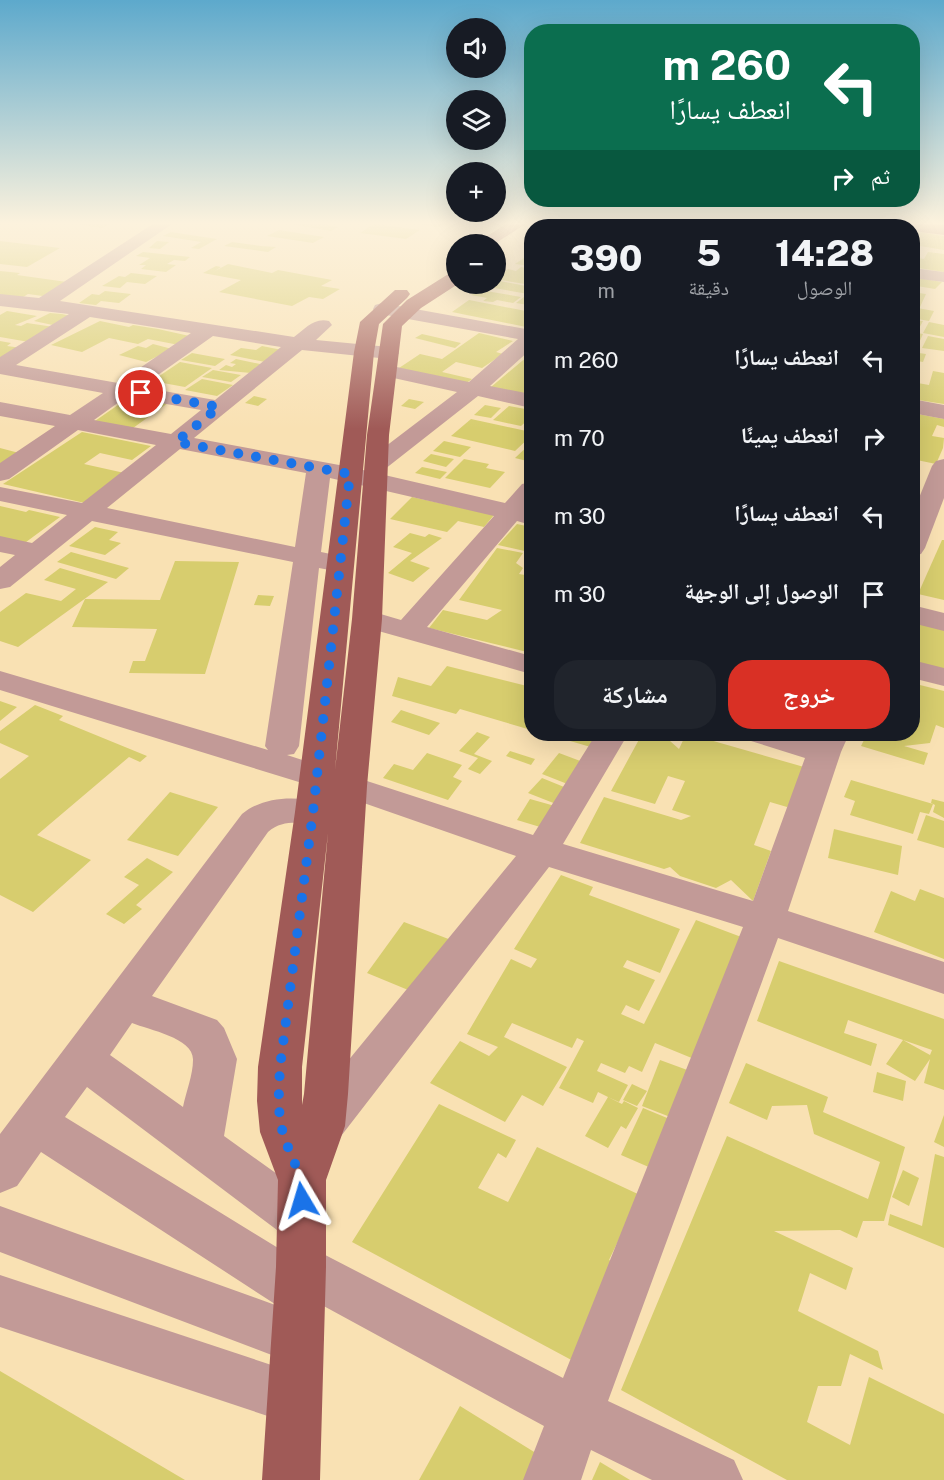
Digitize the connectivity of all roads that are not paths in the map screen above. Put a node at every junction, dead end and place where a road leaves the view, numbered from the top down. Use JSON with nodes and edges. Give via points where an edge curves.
{"nodes":[{"id":1,"x":63,"y":291,"type":"edge"},
{"id":2,"x":419,"y":291,"type":"edge"},
{"id":3,"x":427,"y":291,"type":"edge"},
{"id":4,"x":0,"y":300,"type":"edge"},
{"id":5,"x":405,"y":302,"type":"junction"},
{"id":6,"x":43,"y":304,"type":"junction"},
{"id":7,"x":87,"y":311,"type":"junction"},
{"id":8,"x":322,"y":325,"type":"dead end"},
{"id":9,"x":209,"y":330,"type":"junction"},
{"id":10,"x":524,"y":335,"type":"edge"},
{"id":11,"x":524,"y":343,"type":"edge"},
{"id":12,"x":298,"y":344,"type":"junction"},
{"id":13,"x":380,"y":359,"type":"junction"},
{"id":14,"x":0,"y":367,"type":"edge"},
{"id":15,"x":474,"y":389,"type":"junction"},
{"id":16,"x":122,"y":390,"type":"junction"},
{"id":17,"x":524,"y":400,"type":"edge"},
{"id":18,"x":219,"y":407,"type":"junction"},
{"id":19,"x":920,"y":408,"type":"edge"},
{"id":20,"x":0,"y":409,"type":"edge"},
{"id":21,"x":944,"y":412,"type":"edge"},
{"id":22,"x":74,"y":423,"type":"junction"},
{"id":23,"x":176,"y":442,"type":"junction"},
{"id":24,"x":319,"y":468,"type":"junction"},
{"id":25,"x":376,"y":472,"type":"junction"},
{"id":26,"x":0,"y":474,"type":"edge"},
{"id":27,"x":350,"y":474,"type":"junction"},
{"id":28,"x":940,"y":476,"type":"edge"},
{"id":29,"x":920,"y":479,"type":"edge"},
{"id":30,"x":0,"y":494,"type":"edge"},
{"id":31,"x":88,"y":512,"type":"junction"},
{"id":32,"x":521,"y":515,"type":"edge"},
{"id":33,"x":920,"y":527,"type":"edge"},
{"id":34,"x":0,"y":544,"type":"edge"},
{"id":35,"x":37,"y":552,"type":"junction"},
{"id":36,"x":307,"y":557,"type":"junction"},
{"id":37,"x":340,"y":564,"type":"junction"},
{"id":38,"x":0,"y":580,"type":"edge"},
{"id":39,"x":920,"y":616,"type":"edge"},
{"id":40,"x":368,"y":619,"type":"junction"},
{"id":41,"x":944,"y":622,"type":"edge"},
{"id":42,"x":408,"y":630,"type":"junction"},
{"id":43,"x":0,"y":658,"type":"edge"},
{"id":44,"x":524,"y":663,"type":"edge"},
{"id":45,"x":920,"y":671,"type":"edge"},
{"id":46,"x":944,"y":677,"type":"edge"},
{"id":47,"x":0,"y":680,"type":"edge"},
{"id":48,"x":608,"y":741,"type":"edge"},
{"id":49,"x":828,"y":743,"type":"edge"},
{"id":50,"x":282,"y":746,"type":"junction"},
{"id":51,"x":324,"y":783,"type":"junction"},
{"id":52,"x":541,"y":851,"type":"junction"},
{"id":53,"x":766,"y":919,"type":"junction"},
{"id":54,"x":944,"y":978,"type":"edge"},
{"id":55,"x":123,"y":1003,"type":"junction"},
{"id":56,"x":82,"y":1059,"type":"junction"},
{"id":57,"x":35,"y":1123,"type":"junction"},
{"id":58,"x":322,"y":1126,"type":"junction"},
{"id":59,"x":199,"y":1144,"type":"junction"},
{"id":60,"x":0,"y":1171,"type":"edge"},
{"id":61,"x":0,"y":1229,"type":"edge"},
{"id":62,"x":301,"y":1259,"type":"junction"},
{"id":63,"x":0,"y":1301,"type":"edge"},
{"id":64,"x":295,"y":1398,"type":"junction"},
{"id":65,"x":576,"y":1414,"type":"junction"},
{"id":66,"x":291,"y":1480,"type":"edge"},
{"id":67,"x":552,"y":1480,"type":"edge"},
{"id":68,"x":714,"y":1480,"type":"edge"}],
"edges":[{"from":1,"to":6,"type":"street"},
{"from":2,"to":5,"type":"main road"},
{"from":3,"to":5,"type":"main road"},
{"from":4,"to":6,"type":"street"},
{"from":5,"to":10,"type":"street"},
{"from":5,"to":13,"type":"main road"},
{"from":6,"to":7,"type":"street"},
{"from":7,"to":9,"type":"street"},
{"from":7,"to":14,"type":"street"},
{"from":8,"to":12,"type":"street"},
{"from":9,"to":12,"type":"street"},
{"from":9,"to":16,"type":"street"},
{"from":11,"to":15,"type":"street"},
{"from":12,"to":13,"type":"street"},
{"from":12,"to":18,"type":"street"},
{"from":13,"to":15,"type":"street"},
{"from":13,"to":25,"type":"main road"},
{"from":13,"to":27,"type":"main road"},
{"from":14,"to":16,"type":"street"},
{"from":15,"to":17,"type":"street"},
{"from":15,"to":25,"type":"street"},
{"from":16,"to":18,"type":"street"},
{"from":16,"to":22,"type":"street"},
{"from":18,"to":23,"type":"street"},
{"from":19,"to":21,"type":"street"},
{"from":20,"to":22,"type":"street"},
{"from":22,"to":23,"type":"street"},
{"from":22,"to":26,"type":"street"},
{"from":23,"to":24,"type":"street"},
{"from":23,"to":31,"type":"street"},
{"from":24,"to":27,"type":"street"},
{"from":24,"to":36,"type":"street"},
{"from":25,"to":27,"type":"street"},
{"from":25,"to":32,"type":"street"},
{"from":25,"to":40,"type":"main road"},
{"from":27,"to":37,"type":"main road"},
{"from":28,"to":29,"type":"street"},
{"from":28,"to":33,"type":"street"},
{"from":30,"to":31,"type":"street"},
{"from":31,"to":35,"type":"street"},
{"from":31,"to":36,"type":"street"},
{"from":32,"to":42,"type":"street"},
{"from":34,"to":35,"type":"street"},
{"from":35,"to":38,"type":"street"},
{"from":36,"to":37,"type":"street"},
{"from":36,"to":50,"type":"street"},
{"from":37,"to":51,"type":"main road"},
{"from":39,"to":41,"type":"street"},
{"from":40,"to":42,"type":"street"},
{"from":40,"to":51,"type":"main road"},
{"from":42,"to":44,"type":"street"},
{"from":43,"to":50,"type":"street"},
{"from":45,"to":46,"type":"street"},
{"from":47,"to":51,"type":"street"},
{"from":48,"to":52,"type":"street"},
{"from":49,"to":53,"type":"street"},
{"from":50,"to":51,"type":"street"},
{"from":51,"to":52,"type":"street"},
{"from":51,"to":55,"type":"street","via":[[261,817]]},
{"from":51,"to":58,"type":"main road","via":[[329,1060]]},
{"from":51,"to":62,"type":"main road","via":[[280,1067],[279,1101]]},
{"from":52,"to":53,"type":"street"},
{"from":52,"to":58,"type":"street"},
{"from":53,"to":54,"type":"street"},
{"from":53,"to":65,"type":"street"},
{"from":55,"to":56,"type":"street"},
{"from":55,"to":59,"type":"street","via":[[191,1027],[209,1041],[215,1059]]},
{"from":56,"to":57,"type":"street"},
{"from":56,"to":59,"type":"street"},
{"from":57,"to":60,"type":"street"},
{"from":57,"to":62,"type":"street"},
{"from":58,"to":62,"type":"main road"},
{"from":59,"to":62,"type":"street"},
{"from":61,"to":62,"type":"street"},
{"from":62,"to":64,"type":"main road"},
{"from":62,"to":65,"type":"street"},
{"from":63,"to":64,"type":"street"},
{"from":64,"to":66,"type":"main road"},
{"from":65,"to":67,"type":"street"},
{"from":65,"to":68,"type":"street"}]}
